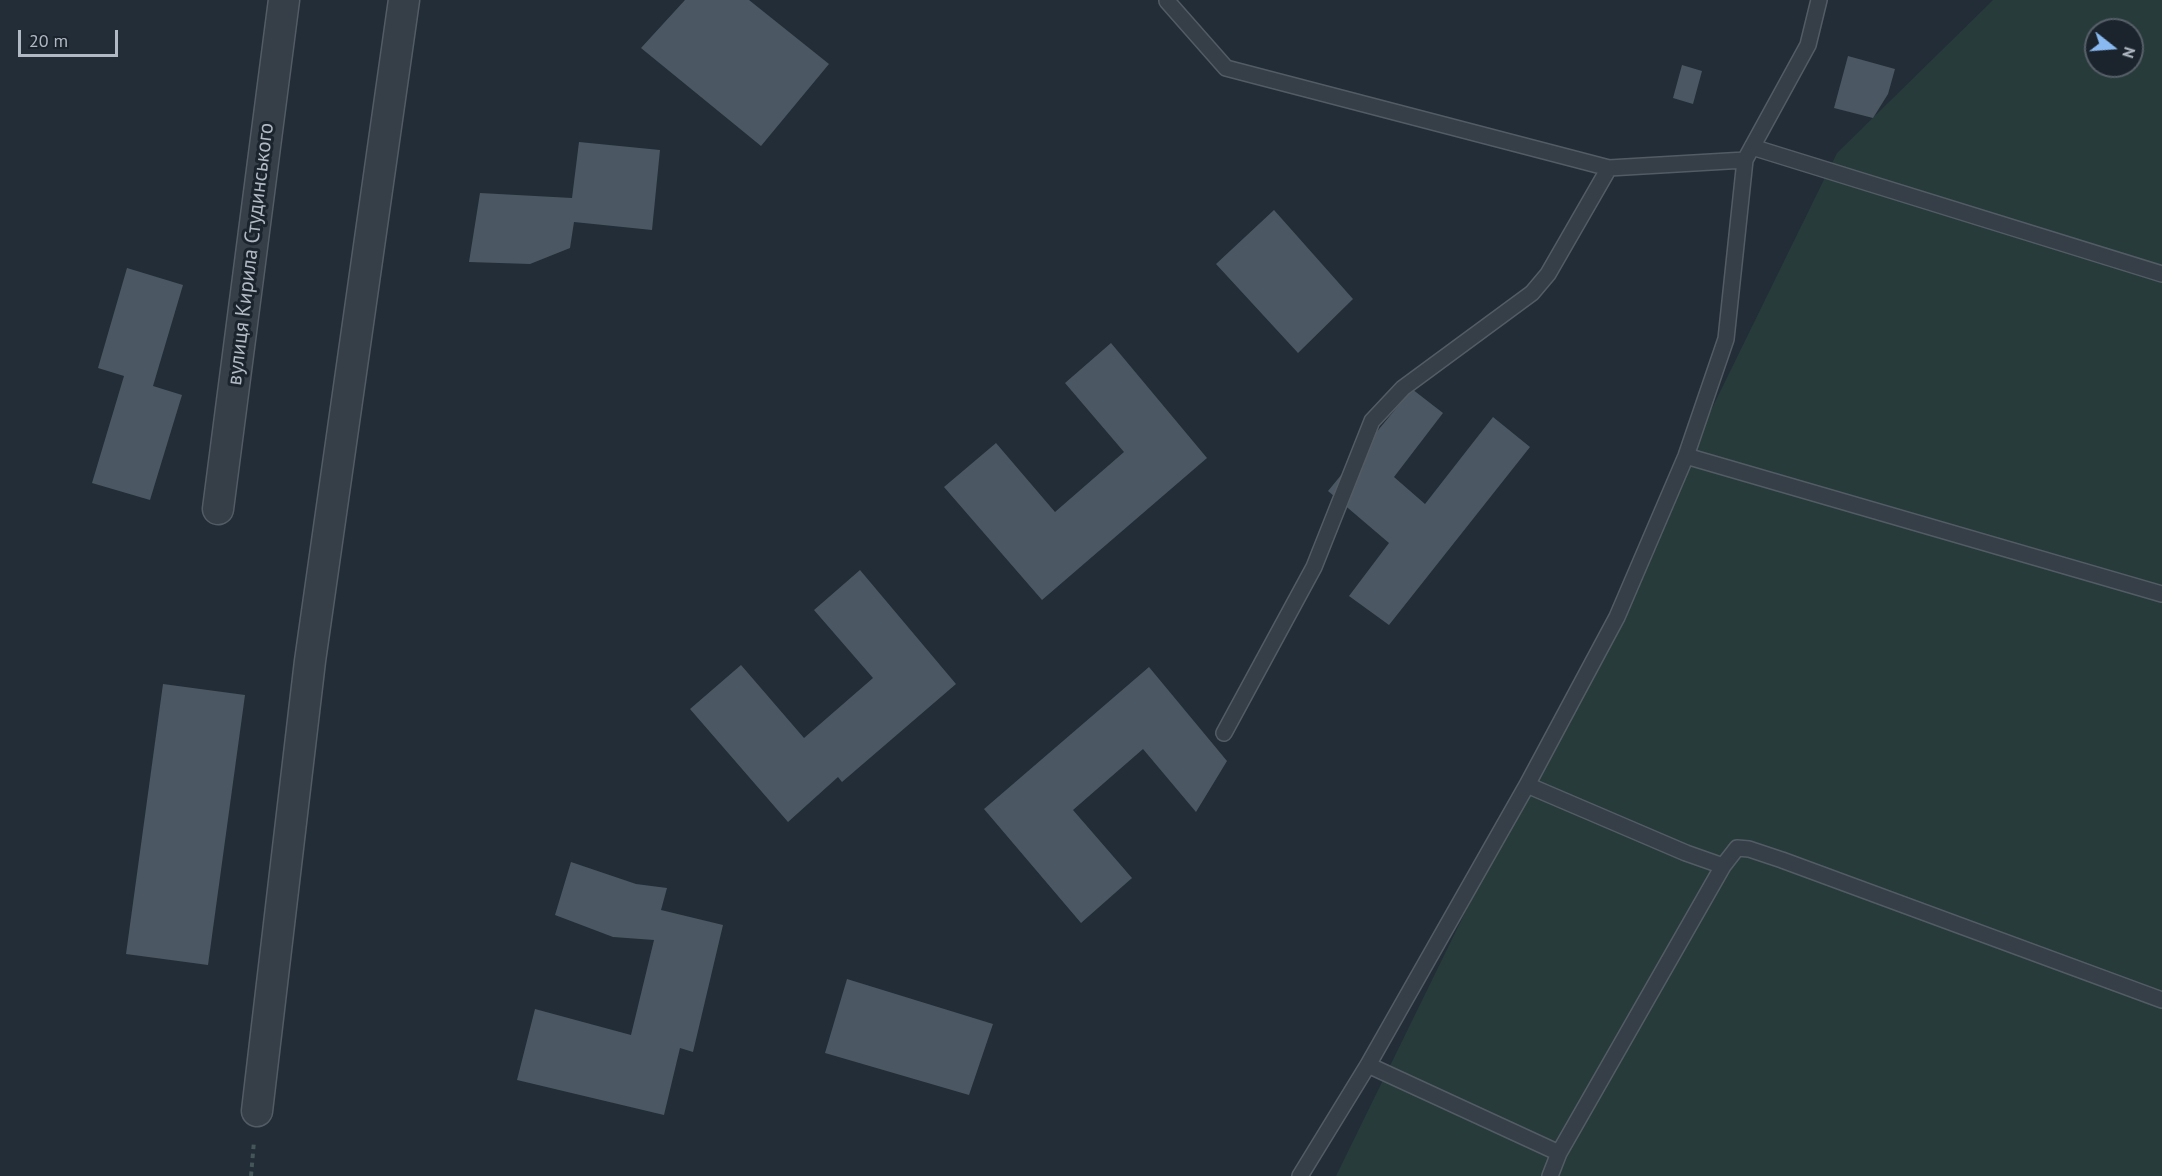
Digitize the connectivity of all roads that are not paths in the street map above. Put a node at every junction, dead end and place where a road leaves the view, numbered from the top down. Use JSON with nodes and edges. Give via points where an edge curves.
{"nodes":[{"id":1,"x":284,"y":0,"type":"edge"},
{"id":2,"x":404,"y":0,"type":"edge"},
{"id":3,"x":1819,"y":0,"type":"edge"},
{"id":4,"x":1167,"y":1,"type":"edge"},
{"id":5,"x":1748,"y":153,"type":"junction"},
{"id":6,"x":1608,"y":168,"type":"junction"},
{"id":7,"x":2161,"y":268,"type":"edge"},
{"id":8,"x":1686,"y":456,"type":"junction"},
{"id":9,"x":218,"y":508,"type":"dead end"},
{"id":10,"x":2162,"y":594,"type":"edge"},
{"id":11,"x":1224,"y":733,"type":"dead end"},
{"id":12,"x":1527,"y":785,"type":"junction"},
{"id":13,"x":1723,"y":866,"type":"junction"},
{"id":14,"x":2162,"y":1000,"type":"edge"},
{"id":15,"x":1368,"y":1065,"type":"junction"},
{"id":16,"x":257,"y":1111,"type":"dead end"},
{"id":17,"x":1559,"y":1153,"type":"junction"},
{"id":18,"x":1300,"y":1176,"type":"edge"},
{"id":19,"x":1550,"y":1176,"type":"edge"}],
"edges":[{"from":1,"to":9,"type":"street","name":"вулиця Кирила Студинського"},
{"from":2,"to":16,"type":"street","via":[[310,661]]},
{"from":3,"to":5,"type":"lane","via":[[1808,45]]},
{"from":4,"to":6,"type":"lane","via":[[1226,68]]},
{"from":5,"to":6,"type":"lane"},
{"from":5,"to":7,"type":"lane"},
{"from":5,"to":8,"type":"lane","via":[[1726,339]]},
{"from":6,"to":11,"type":"lane","via":[[1548,274],[1532,293],[1403,388],[1372,422],[1314,567]]},
{"from":8,"to":10,"type":"lane"},
{"from":8,"to":12,"type":"lane","via":[[1617,617]]},
{"from":12,"to":13,"type":"lane"},
{"from":12,"to":15,"type":"lane"},
{"from":13,"to":14,"type":"lane","via":[[1737,848],[1749,849]]},
{"from":13,"to":17,"type":"lane"},
{"from":15,"to":17,"type":"lane"},
{"from":15,"to":18,"type":"lane"},
{"from":17,"to":19,"type":"lane"}]}
